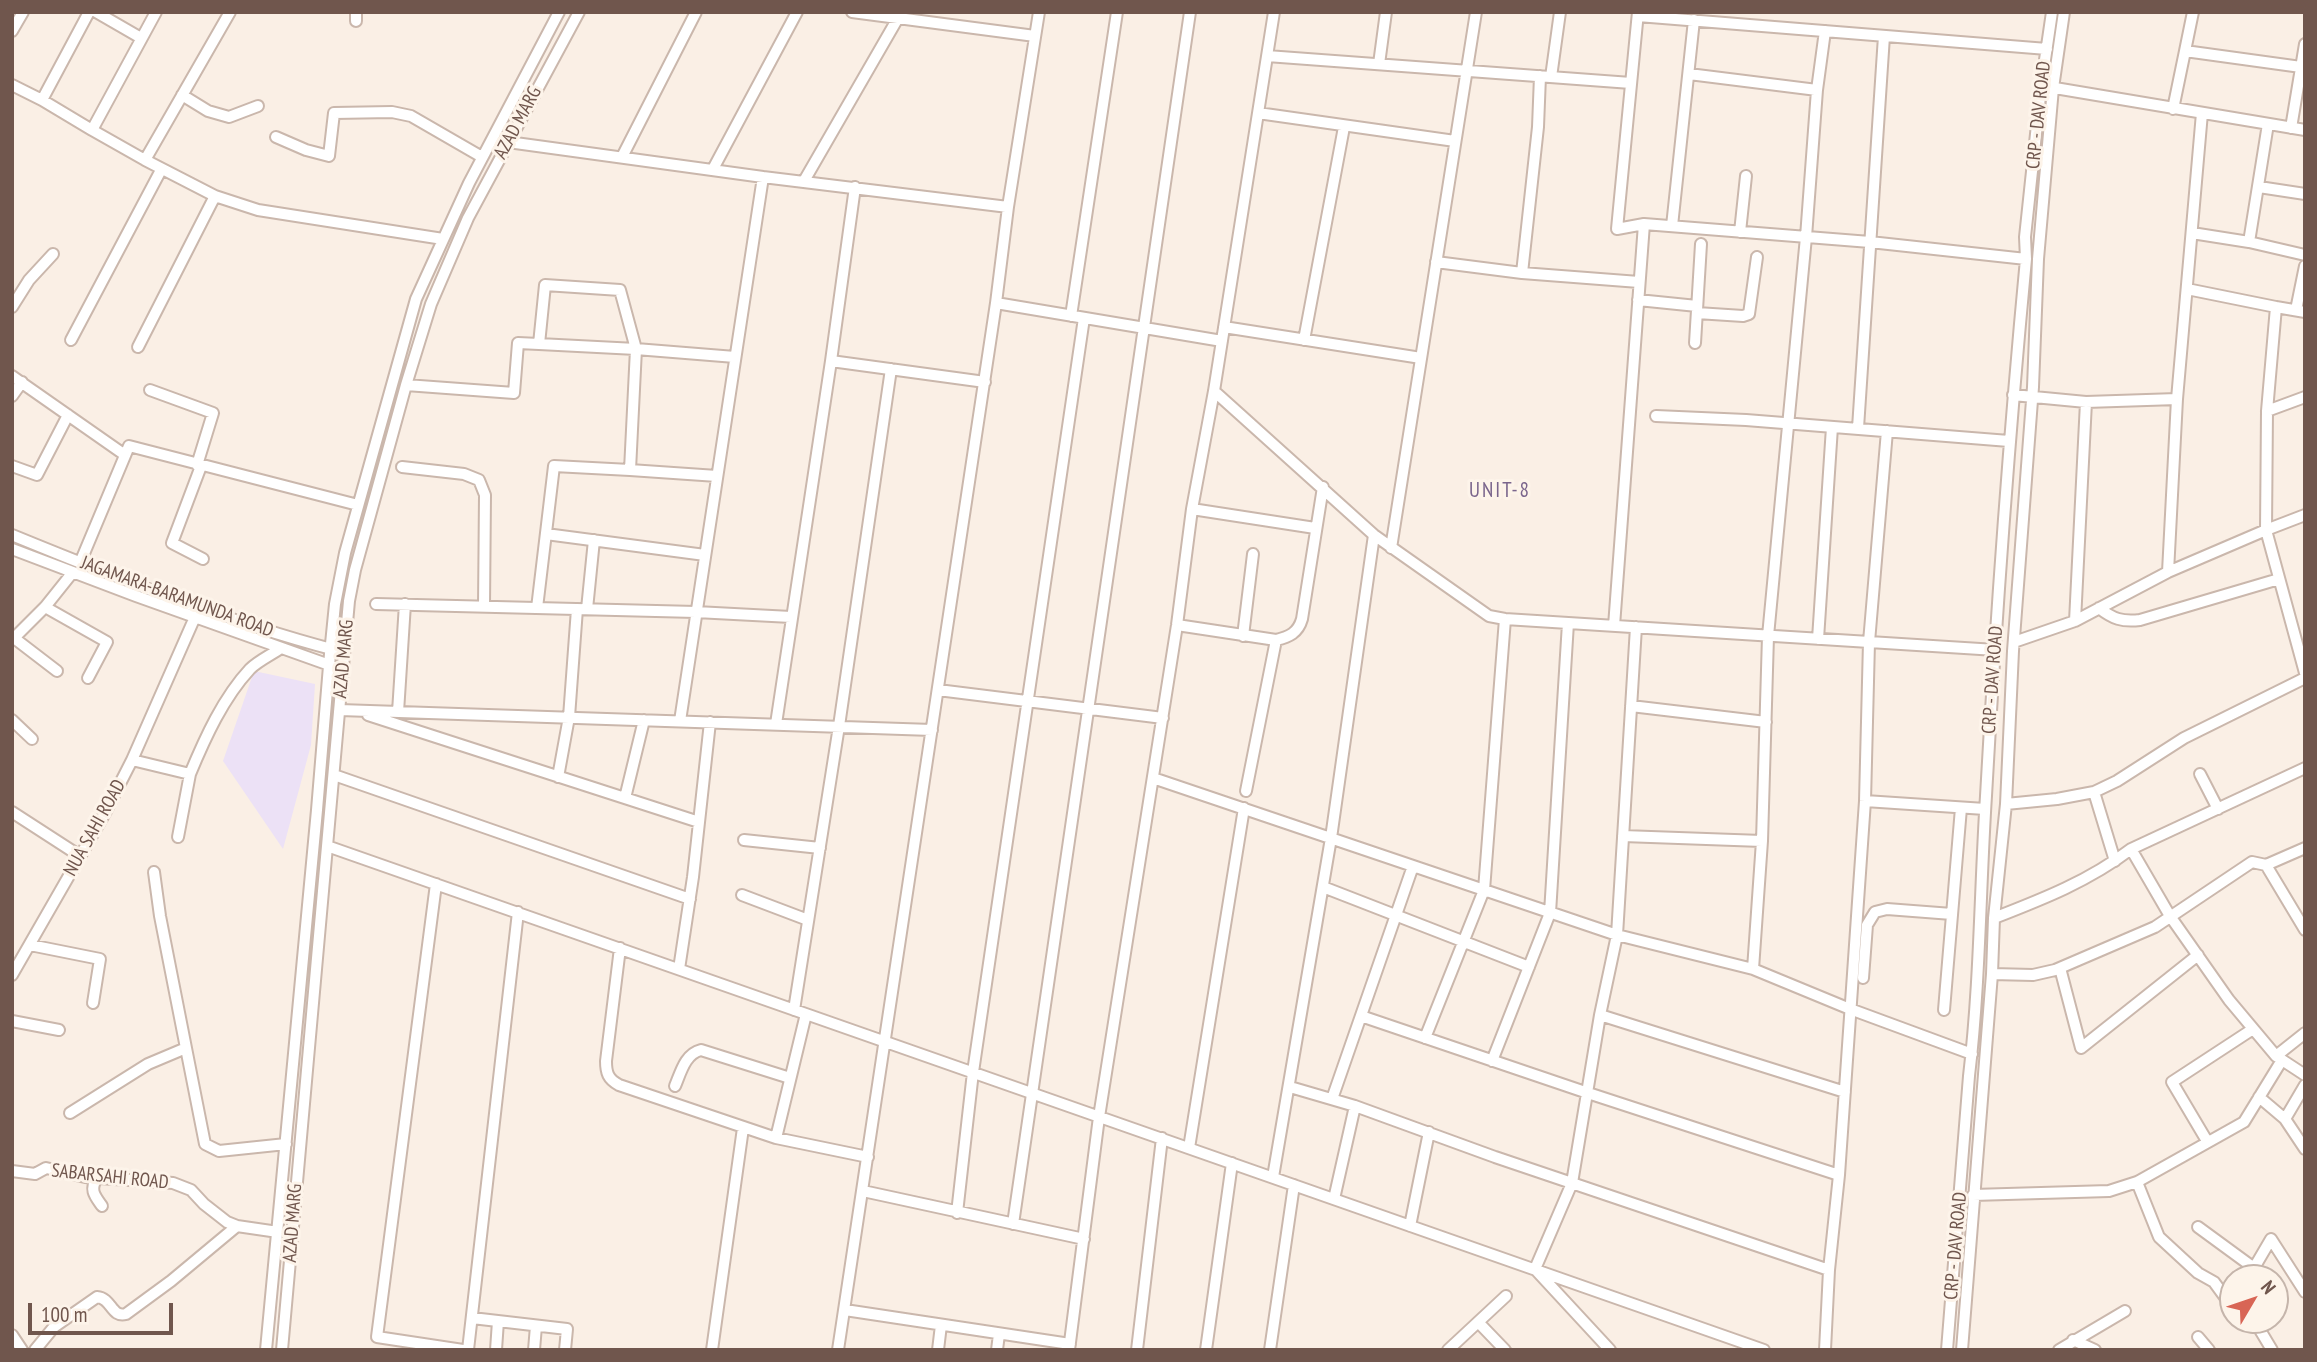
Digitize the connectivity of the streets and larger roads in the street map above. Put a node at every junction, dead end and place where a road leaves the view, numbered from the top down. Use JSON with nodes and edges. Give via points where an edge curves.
{"nodes":[{"id":1,"x":23,"y":12,"type":"edge"},
{"id":2,"x":89,"y":12,"type":"edge"},
{"id":3,"x":96,"y":12,"type":"edge"},
{"id":4,"x":156,"y":12,"type":"edge"},
{"id":5,"x":230,"y":12,"type":"edge"},
{"id":6,"x":559,"y":12,"type":"edge"},
{"id":7,"x":579,"y":12,"type":"edge"},
{"id":8,"x":696,"y":12,"type":"edge"},
{"id":9,"x":797,"y":12,"type":"edge"},
{"id":10,"x":852,"y":12,"type":"edge"},
{"id":11,"x":1039,"y":12,"type":"edge"},
{"id":12,"x":1118,"y":12,"type":"edge"},
{"id":13,"x":1190,"y":12,"type":"edge"},
{"id":14,"x":1274,"y":12,"type":"edge"},
{"id":15,"x":1386,"y":12,"type":"edge"},
{"id":16,"x":1476,"y":12,"type":"edge"},
{"id":17,"x":1560,"y":12,"type":"edge"},
{"id":18,"x":2052,"y":12,"type":"edge"},
{"id":19,"x":2064,"y":12,"type":"edge"},
{"id":20,"x":2193,"y":12,"type":"edge"},
{"id":21,"x":1638,"y":14,"type":"edge"},
{"id":22,"x":911,"y":16,"type":"edge"},
{"id":23,"x":898,"y":18,"type":"junction"},
{"id":24,"x":1694,"y":20,"type":"junction"},
{"id":25,"x":12,"y":30,"type":"edge"},
{"id":26,"x":1825,"y":31,"type":"junction"},
{"id":27,"x":1035,"y":36,"type":"junction"},
{"id":28,"x":1884,"y":36,"type":"junction"},
{"id":29,"x":142,"y":38,"type":"junction"},
{"id":30,"x":2305,"y":44,"type":"edge"},
{"id":31,"x":2047,"y":49,"type":"junction"},
{"id":32,"x":2185,"y":51,"type":"junction"},
{"id":33,"x":1267,"y":56,"type":"junction"},
{"id":34,"x":1379,"y":64,"type":"junction"},
{"id":35,"x":2301,"y":67,"type":"junction"},
{"id":36,"x":1466,"y":71,"type":"junction"},
{"id":37,"x":1689,"y":74,"type":"junction"},
{"id":38,"x":1546,"y":77,"type":"junction"},
{"id":39,"x":1631,"y":83,"type":"junction"},
{"id":40,"x":12,"y":85,"type":"edge"},
{"id":41,"x":2041,"y":87,"type":"junction"},
{"id":42,"x":2053,"y":88,"type":"junction"},
{"id":43,"x":1817,"y":90,"type":"junction"},
{"id":44,"x":182,"y":94,"type":"junction"},
{"id":45,"x":42,"y":100,"type":"junction"},
{"id":46,"x":258,"y":106,"type":"dead end"},
{"id":47,"x":2173,"y":109,"type":"junction"},
{"id":48,"x":1258,"y":113,"type":"junction"},
{"id":49,"x":2202,"y":113,"type":"junction"},
{"id":50,"x":2268,"y":124,"type":"junction"},
{"id":51,"x":1344,"y":127,"type":"junction"},
{"id":52,"x":2291,"y":128,"type":"junction"},
{"id":53,"x":92,"y":130,"type":"junction"},
{"id":54,"x":2305,"y":131,"type":"edge"},
{"id":55,"x":276,"y":137,"type":"dead end"},
{"id":56,"x":1455,"y":141,"type":"junction"},
{"id":57,"x":508,"y":142,"type":"junction"},
{"id":58,"x":482,"y":157,"type":"junction"},
{"id":59,"x":622,"y":157,"type":"junction"},
{"id":60,"x":145,"y":160,"type":"junction"},
{"id":61,"x":713,"y":169,"type":"junction"},
{"id":62,"x":161,"y":170,"type":"junction"},
{"id":63,"x":1746,"y":176,"type":"dead end"},
{"id":64,"x":763,"y":177,"type":"junction"},
{"id":65,"x":804,"y":180,"type":"junction"},
{"id":66,"x":855,"y":187,"type":"junction"},
{"id":67,"x":2259,"y":187,"type":"junction"},
{"id":68,"x":2305,"y":194,"type":"edge"},
{"id":69,"x":215,"y":196,"type":"junction"},
{"id":70,"x":1008,"y":207,"type":"junction"},
{"id":71,"x":1644,"y":224,"type":"junction"},
{"id":72,"x":1672,"y":226,"type":"junction"},
{"id":73,"x":1740,"y":232,"type":"junction"},
{"id":74,"x":2192,"y":233,"type":"junction"},
{"id":75,"x":1806,"y":237,"type":"junction"},
{"id":76,"x":443,"y":239,"type":"junction"},
{"id":77,"x":1870,"y":242,"type":"junction"},
{"id":78,"x":2249,"y":242,"type":"junction"},
{"id":79,"x":1701,"y":244,"type":"dead end"},
{"id":80,"x":53,"y":254,"type":"dead end"},
{"id":81,"x":2305,"y":255,"type":"edge"},
{"id":82,"x":1757,"y":257,"type":"dead end"},
{"id":83,"x":2026,"y":258,"type":"junction"},
{"id":84,"x":1436,"y":262,"type":"junction"},
{"id":85,"x":2305,"y":266,"type":"edge"},
{"id":86,"x":1522,"y":273,"type":"junction"},
{"id":87,"x":1639,"y":282,"type":"junction"},
{"id":88,"x":2187,"y":289,"type":"junction"},
{"id":89,"x":1638,"y":300,"type":"junction"},
{"id":90,"x":996,"y":303,"type":"junction"},
{"id":91,"x":12,"y":307,"type":"edge"},
{"id":92,"x":2276,"y":307,"type":"junction"},
{"id":93,"x":1697,"y":310,"type":"junction"},
{"id":94,"x":2300,"y":311,"type":"edge"},
{"id":95,"x":1071,"y":316,"type":"junction"},
{"id":96,"x":1084,"y":317,"type":"junction"},
{"id":97,"x":1143,"y":327,"type":"junction"},
{"id":98,"x":1224,"y":327,"type":"junction"},
{"id":99,"x":71,"y":340,"type":"dead end"},
{"id":100,"x":1304,"y":340,"type":"junction"},
{"id":101,"x":1222,"y":341,"type":"junction"},
{"id":102,"x":1695,"y":343,"type":"dead end"},
{"id":103,"x":539,"y":344,"type":"junction"},
{"id":104,"x":138,"y":347,"type":"dead end"},
{"id":105,"x":636,"y":349,"type":"junction"},
{"id":106,"x":735,"y":357,"type":"junction"},
{"id":107,"x":1421,"y":358,"type":"junction"},
{"id":108,"x":831,"y":361,"type":"junction"},
{"id":109,"x":891,"y":369,"type":"junction"},
{"id":110,"x":17,"y":379,"type":"edge"},
{"id":111,"x":985,"y":382,"type":"junction"},
{"id":112,"x":405,"y":385,"type":"junction"},
{"id":113,"x":150,"y":390,"type":"dead end"},
{"id":114,"x":1214,"y":391,"type":"junction"},
{"id":115,"x":2013,"y":395,"type":"junction"},
{"id":116,"x":12,"y":396,"type":"edge"},
{"id":117,"x":2305,"y":397,"type":"edge"},
{"id":118,"x":2032,"y":398,"type":"junction"},
{"id":119,"x":2177,"y":399,"type":"junction"},
{"id":120,"x":2086,"y":401,"type":"junction"},
{"id":121,"x":2267,"y":411,"type":"junction"},
{"id":122,"x":68,"y":415,"type":"junction"},
{"id":123,"x":1656,"y":416,"type":"dead end"},
{"id":124,"x":1788,"y":423,"type":"junction"},
{"id":125,"x":1832,"y":427,"type":"junction"},
{"id":126,"x":1858,"y":428,"type":"junction"},
{"id":127,"x":1887,"y":431,"type":"junction"},
{"id":128,"x":2009,"y":441,"type":"junction"},
{"id":129,"x":125,"y":455,"type":"junction"},
{"id":130,"x":199,"y":465,"type":"junction"},
{"id":131,"x":12,"y":466,"type":"edge"},
{"id":132,"x":402,"y":467,"type":"dead end"},
{"id":133,"x":630,"y":470,"type":"junction"},
{"id":134,"x":717,"y":476,"type":"junction"},
{"id":135,"x":1323,"y":487,"type":"junction"},
{"id":136,"x":358,"y":505,"type":"junction"},
{"id":137,"x":1192,"y":509,"type":"junction"},
{"id":138,"x":2305,"y":515,"type":"edge"},
{"id":139,"x":1315,"y":528,"type":"junction"},
{"id":140,"x":2266,"y":530,"type":"junction"},
{"id":141,"x":546,"y":534,"type":"junction"},
{"id":142,"x":12,"y":535,"type":"edge"},
{"id":143,"x":1374,"y":535,"type":"junction"},
{"id":144,"x":594,"y":540,"type":"junction"},
{"id":145,"x":1391,"y":548,"type":"junction"},
{"id":146,"x":12,"y":549,"type":"edge"},
{"id":147,"x":1254,"y":554,"type":"dead end"},
{"id":148,"x":705,"y":555,"type":"junction"},
{"id":149,"x":203,"y":559,"type":"dead end"},
{"id":150,"x":76,"y":568,"type":"junction"},
{"id":151,"x":2168,"y":572,"type":"junction"},
{"id":152,"x":2279,"y":579,"type":"junction"},
{"id":153,"x":376,"y":604,"type":"dead end"},
{"id":154,"x":405,"y":604,"type":"junction"},
{"id":155,"x":484,"y":606,"type":"junction"},
{"id":156,"x":45,"y":607,"type":"junction"},
{"id":157,"x":537,"y":608,"type":"junction"},
{"id":158,"x":2099,"y":608,"type":"junction"},
{"id":159,"x":582,"y":609,"type":"junction"},
{"id":160,"x":696,"y":612,"type":"junction"},
{"id":161,"x":195,"y":617,"type":"junction"},
{"id":162,"x":791,"y":617,"type":"junction"},
{"id":163,"x":1505,"y":619,"type":"junction"},
{"id":164,"x":2075,"y":621,"type":"junction"},
{"id":165,"x":1568,"y":623,"type":"junction"},
{"id":166,"x":1177,"y":625,"type":"junction"},
{"id":167,"x":1614,"y":626,"type":"junction"},
{"id":168,"x":1636,"y":627,"type":"junction"},
{"id":169,"x":1244,"y":636,"type":"junction"},
{"id":170,"x":1768,"y":636,"type":"junction"},
{"id":171,"x":13,"y":639,"type":"edge"},
{"id":172,"x":1818,"y":639,"type":"junction"},
{"id":173,"x":1276,"y":640,"type":"junction"},
{"id":174,"x":1869,"y":642,"type":"junction"},
{"id":175,"x":2014,"y":642,"type":"junction"},
{"id":176,"x":281,"y":648,"type":"junction"},
{"id":177,"x":331,"y":649,"type":"junction"},
{"id":178,"x":1996,"y":650,"type":"junction"},
{"id":179,"x":344,"y":653,"type":"junction"},
{"id":180,"x":329,"y":666,"type":"junction"},
{"id":181,"x":343,"y":669,"type":"junction"},
{"id":182,"x":57,"y":671,"type":"dead end"},
{"id":183,"x":2305,"y":675,"type":"edge"},
{"id":184,"x":88,"y":678,"type":"dead end"},
{"id":185,"x":938,"y":690,"type":"junction"},
{"id":186,"x":1028,"y":701,"type":"junction"},
{"id":187,"x":1631,"y":706,"type":"junction"},
{"id":188,"x":340,"y":710,"type":"junction"},
{"id":189,"x":354,"y":710,"type":"junction"},
{"id":190,"x":1089,"y":710,"type":"junction"},
{"id":191,"x":398,"y":712,"type":"junction"},
{"id":192,"x":569,"y":717,"type":"junction"},
{"id":193,"x":1163,"y":718,"type":"junction"},
{"id":194,"x":12,"y":719,"type":"edge"},
{"id":195,"x":645,"y":720,"type":"junction"},
{"id":196,"x":680,"y":721,"type":"junction"},
{"id":197,"x":710,"y":722,"type":"junction"},
{"id":198,"x":1766,"y":722,"type":"junction"},
{"id":199,"x":776,"y":724,"type":"junction"},
{"id":200,"x":839,"y":726,"type":"junction"},
{"id":201,"x":932,"y":730,"type":"junction"},
{"id":202,"x":1989,"y":738,"type":"junction"},
{"id":203,"x":32,"y":739,"type":"dead end"},
{"id":204,"x":2009,"y":740,"type":"junction"},
{"id":205,"x":132,"y":760,"type":"junction"},
{"id":206,"x":2305,"y":768,"type":"edge"},
{"id":207,"x":190,"y":774,"type":"junction"},
{"id":208,"x":2200,"y":774,"type":"dead end"},
{"id":209,"x":334,"y":775,"type":"junction"},
{"id":210,"x":558,"y":777,"type":"junction"},
{"id":211,"x":1153,"y":778,"type":"junction"},
{"id":212,"x":1245,"y":791,"type":"dead end"},
{"id":213,"x":2094,"y":792,"type":"junction"},
{"id":214,"x":625,"y":798,"type":"junction"},
{"id":215,"x":1865,"y":801,"type":"junction"},
{"id":216,"x":2006,"y":804,"type":"junction"},
{"id":217,"x":1244,"y":808,"type":"junction"},
{"id":218,"x":1961,"y":808,"type":"junction"},
{"id":219,"x":1985,"y":809,"type":"junction"},
{"id":220,"x":2218,"y":809,"type":"junction"},
{"id":221,"x":12,"y":812,"type":"edge"},
{"id":222,"x":699,"y":822,"type":"junction"},
{"id":223,"x":178,"y":836,"type":"dead end"},
{"id":224,"x":1623,"y":836,"type":"junction"},
{"id":225,"x":1331,"y":838,"type":"junction"},
{"id":226,"x":744,"y":840,"type":"dead end"},
{"id":227,"x":1762,"y":841,"type":"junction"},
{"id":228,"x":327,"y":846,"type":"junction"},
{"id":229,"x":820,"y":848,"type":"junction"},
{"id":230,"x":2305,"y":848,"type":"edge"},
{"id":231,"x":2131,"y":849,"type":"junction"},
{"id":232,"x":80,"y":856,"type":"junction"},
{"id":233,"x":2115,"y":861,"type":"junction"},
{"id":234,"x":2266,"y":865,"type":"junction"},
{"id":235,"x":1413,"y":866,"type":"junction"},
{"id":236,"x":154,"y":872,"type":"dead end"},
{"id":237,"x":436,"y":884,"type":"junction"},
{"id":238,"x":1323,"y":887,"type":"junction"},
{"id":239,"x":1484,"y":890,"type":"junction"},
{"id":240,"x":742,"y":895,"type":"dead end"},
{"id":241,"x":690,"y":899,"type":"junction"},
{"id":242,"x":518,"y":912,"type":"junction"},
{"id":243,"x":1550,"y":913,"type":"junction"},
{"id":244,"x":1952,"y":914,"type":"junction"},
{"id":245,"x":1396,"y":916,"type":"junction"},
{"id":246,"x":2170,"y":916,"type":"junction"},
{"id":247,"x":1994,"y":918,"type":"junction"},
{"id":248,"x":808,"y":920,"type":"junction"},
{"id":249,"x":2305,"y":930,"type":"edge"},
{"id":250,"x":1617,"y":935,"type":"junction"},
{"id":251,"x":1464,"y":942,"type":"junction"},
{"id":252,"x":30,"y":944,"type":"junction"},
{"id":253,"x":620,"y":948,"type":"junction"},
{"id":254,"x":2198,"y":955,"type":"junction"},
{"id":255,"x":1529,"y":967,"type":"junction"},
{"id":256,"x":2060,"y":968,"type":"junction"},
{"id":257,"x":679,"y":969,"type":"junction"},
{"id":258,"x":1753,"y":970,"type":"junction"},
{"id":259,"x":1992,"y":974,"type":"junction"},
{"id":260,"x":12,"y":975,"type":"edge"},
{"id":261,"x":1863,"y":978,"type":"dead end"},
{"id":262,"x":93,"y":1003,"type":"dead end"},
{"id":263,"x":1850,"y":1009,"type":"junction"},
{"id":264,"x":794,"y":1010,"type":"junction"},
{"id":265,"x":1944,"y":1010,"type":"dead end"},
{"id":266,"x":806,"y":1014,"type":"junction"},
{"id":267,"x":1600,"y":1015,"type":"junction"},
{"id":268,"x":1361,"y":1016,"type":"junction"},
{"id":269,"x":12,"y":1021,"type":"edge"},
{"id":270,"x":2253,"y":1029,"type":"junction"},
{"id":271,"x":59,"y":1030,"type":"dead end"},
{"id":272,"x":2305,"y":1033,"type":"edge"},
{"id":273,"x":1425,"y":1038,"type":"junction"},
{"id":274,"x":885,"y":1041,"type":"junction"},
{"id":275,"x":186,"y":1048,"type":"junction"},
{"id":276,"x":1972,"y":1054,"type":"junction"},
{"id":277,"x":2279,"y":1058,"type":"junction"},
{"id":278,"x":1492,"y":1060,"type":"junction"},
{"id":279,"x":973,"y":1072,"type":"junction"},
{"id":280,"x":2305,"y":1075,"type":"edge"},
{"id":281,"x":790,"y":1078,"type":"junction"},
{"id":282,"x":2305,"y":1085,"type":"edge"},
{"id":283,"x":675,"y":1086,"type":"dead end"},
{"id":284,"x":1290,"y":1087,"type":"junction"},
{"id":285,"x":1844,"y":1092,"type":"junction"},
{"id":286,"x":1033,"y":1093,"type":"junction"},
{"id":287,"x":1588,"y":1093,"type":"junction"},
{"id":288,"x":2259,"y":1097,"type":"junction"},
{"id":289,"x":1332,"y":1099,"type":"junction"},
{"id":290,"x":1354,"y":1106,"type":"junction"},
{"id":291,"x":70,"y":1113,"type":"dead end"},
{"id":292,"x":1099,"y":1116,"type":"junction"},
{"id":293,"x":2285,"y":1119,"type":"junction"},
{"id":294,"x":743,"y":1128,"type":"junction"},
{"id":295,"x":1429,"y":1132,"type":"junction"},
{"id":296,"x":776,"y":1138,"type":"junction"},
{"id":297,"x":1162,"y":1138,"type":"junction"},
{"id":298,"x":2207,"y":1141,"type":"junction"},
{"id":299,"x":286,"y":1144,"type":"junction"},
{"id":300,"x":1189,"y":1148,"type":"junction"},
{"id":301,"x":2305,"y":1149,"type":"edge"},
{"id":302,"x":868,"y":1157,"type":"junction"},
{"id":303,"x":1232,"y":1163,"type":"junction"},
{"id":304,"x":12,"y":1171,"type":"edge"},
{"id":305,"x":1839,"y":1175,"type":"junction"},
{"id":306,"x":1273,"y":1177,"type":"junction"},
{"id":307,"x":97,"y":1178,"type":"junction"},
{"id":308,"x":2137,"y":1182,"type":"junction"},
{"id":309,"x":1572,"y":1183,"type":"junction"},
{"id":310,"x":1294,"y":1185,"type":"junction"},
{"id":311,"x":863,"y":1191,"type":"junction"},
{"id":312,"x":1973,"y":1195,"type":"junction"},
{"id":313,"x":1334,"y":1199,"type":"junction"},
{"id":314,"x":103,"y":1206,"type":"dead end"},
{"id":315,"x":957,"y":1213,"type":"junction"},
{"id":316,"x":1013,"y":1224,"type":"junction"},
{"id":317,"x":237,"y":1226,"type":"junction"},
{"id":318,"x":1410,"y":1226,"type":"junction"},
{"id":319,"x":2198,"y":1227,"type":"dead end"},
{"id":320,"x":278,"y":1232,"type":"junction"},
{"id":321,"x":1084,"y":1239,"type":"junction"},
{"id":322,"x":1535,"y":1269,"type":"junction"},
{"id":323,"x":1829,"y":1270,"type":"junction"},
{"id":324,"x":2219,"y":1289,"type":"edge"},
{"id":325,"x":2305,"y":1292,"type":"edge"},
{"id":326,"x":1506,"y":1296,"type":"dead end"},
{"id":327,"x":845,"y":1310,"type":"junction"},
{"id":328,"x":2125,"y":1311,"type":"dead end"},
{"id":329,"x":472,"y":1318,"type":"junction"},
{"id":330,"x":498,"y":1321,"type":"junction"},
{"id":331,"x":1478,"y":1322,"type":"junction"},
{"id":332,"x":941,"y":1325,"type":"junction"},
{"id":333,"x":536,"y":1326,"type":"junction"},
{"id":334,"x":999,"y":1334,"type":"junction"},
{"id":335,"x":2262,"y":1334,"type":"edge"},
{"id":336,"x":12,"y":1335,"type":"edge"},
{"id":337,"x":2198,"y":1336,"type":"dead end"},
{"id":338,"x":2073,"y":1340,"type":"junction"},
{"id":339,"x":1069,"y":1347,"type":"edge"},
{"id":340,"x":1963,"y":1349,"type":"edge"},
{"id":341,"x":22,"y":1350,"type":"edge"},
{"id":342,"x":35,"y":1350,"type":"edge"},
{"id":343,"x":266,"y":1350,"type":"edge"},
{"id":344,"x":282,"y":1350,"type":"edge"},
{"id":345,"x":466,"y":1350,"type":"edge"},
{"id":346,"x":496,"y":1350,"type":"edge"},
{"id":347,"x":534,"y":1350,"type":"edge"},
{"id":348,"x":565,"y":1350,"type":"edge"},
{"id":349,"x":712,"y":1350,"type":"edge"},
{"id":350,"x":838,"y":1350,"type":"edge"},
{"id":351,"x":937,"y":1350,"type":"edge"},
{"id":352,"x":997,"y":1350,"type":"edge"},
{"id":353,"x":1137,"y":1350,"type":"edge"},
{"id":354,"x":1206,"y":1350,"type":"edge"},
{"id":355,"x":1270,"y":1350,"type":"edge"},
{"id":356,"x":1448,"y":1350,"type":"edge"},
{"id":357,"x":1505,"y":1350,"type":"edge"},
{"id":358,"x":1610,"y":1350,"type":"edge"},
{"id":359,"x":1764,"y":1350,"type":"edge"},
{"id":360,"x":1825,"y":1350,"type":"edge"},
{"id":361,"x":1947,"y":1350,"type":"edge"},
{"id":362,"x":2059,"y":1350,"type":"edge"},
{"id":363,"x":2095,"y":1350,"type":"edge"},
{"id":364,"x":2208,"y":1350,"type":"edge"},
{"id":365,"x":2272,"y":1350,"type":"edge"}],
"edges":[{"from":1,"to":25,"type":"street"},
{"from":2,"to":45,"type":"street"},
{"from":3,"to":29,"type":"street"},
{"from":4,"to":29,"type":"street"},
{"from":5,"to":44,"type":"street"},
{"from":6,"to":58,"type":"street","name":"AZAD MARG"},
{"from":7,"to":57,"type":"street","name":"AZAD MARG"},
{"from":8,"to":59,"type":"street"},
{"from":9,"to":61,"type":"street"},
{"from":10,"to":23,"type":"street"},
{"from":11,"to":27,"type":"street"},
{"from":12,"to":95,"type":"street"},
{"from":13,"to":97,"type":"street"},
{"from":14,"to":33,"type":"street"},
{"from":15,"to":34,"type":"street"},
{"from":16,"to":36,"type":"street"},
{"from":17,"to":38,"type":"street"},
{"from":18,"to":31,"type":"street","name":"CRP - DAV ROAD"},
{"from":19,"to":42,"type":"street","name":"CRP - DAV ROAD"},
{"from":20,"to":32,"type":"street"},
{"from":21,"to":24,"type":"street"},
{"from":21,"to":39,"type":"street"},
{"from":22,"to":23,"type":"street"},
{"from":22,"to":27,"type":"street"},
{"from":23,"to":65,"type":"street"},
{"from":24,"to":26,"type":"street"},
{"from":24,"to":37,"type":"street"},
{"from":26,"to":28,"type":"street"},
{"from":26,"to":43,"type":"street"},
{"from":27,"to":70,"type":"street"},
{"from":28,"to":31,"type":"street"},
{"from":28,"to":77,"type":"street"},
{"from":29,"to":53,"type":"street"},
{"from":30,"to":35,"type":"street"},
{"from":31,"to":41,"type":"street","name":"CRP - DAV ROAD"},
{"from":32,"to":35,"type":"street"},
{"from":32,"to":47,"type":"street"},
{"from":33,"to":34,"type":"street"},
{"from":33,"to":48,"type":"street"},
{"from":34,"to":36,"type":"street"},
{"from":35,"to":52,"type":"street"},
{"from":36,"to":38,"type":"street"},
{"from":36,"to":56,"type":"street"},
{"from":37,"to":43,"type":"street"},
{"from":37,"to":72,"type":"street"},
{"from":38,"to":39,"type":"street"},
{"from":38,"to":86,"type":"street"},
{"from":39,"to":71,"type":"street","via":[[1616,229]]},
{"from":40,"to":45,"type":"street"},
{"from":41,"to":42,"type":"street"},
{"from":41,"to":83,"type":"street","name":"CRP - DAV ROAD"},
{"from":42,"to":47,"type":"street"},
{"from":42,"to":118,"type":"street","name":"CRP - DAV ROAD"},
{"from":43,"to":75,"type":"street"},
{"from":44,"to":46,"type":"street","via":[[208,111],[229,117]]},
{"from":44,"to":60,"type":"street"},
{"from":45,"to":53,"type":"street"},
{"from":47,"to":49,"type":"street"},
{"from":48,"to":51,"type":"street"},
{"from":48,"to":98,"type":"street"},
{"from":49,"to":50,"type":"street"},
{"from":49,"to":74,"type":"street"},
{"from":50,"to":52,"type":"street"},
{"from":50,"to":67,"type":"street"},
{"from":51,"to":56,"type":"street"},
{"from":51,"to":100,"type":"street"},
{"from":52,"to":54,"type":"street"},
{"from":53,"to":60,"type":"street"},
{"from":55,"to":58,"type":"street","via":[[330,156],[334,113],[392,112],[411,116]]},
{"from":56,"to":84,"type":"street"},
{"from":57,"to":59,"type":"street"},
{"from":57,"to":112,"type":"street","name":"AZAD MARG","via":[[468,218],[431,304]]},
{"from":58,"to":76,"type":"street","name":"AZAD MARG"},
{"from":59,"to":61,"type":"street"},
{"from":60,"to":62,"type":"street"},
{"from":61,"to":64,"type":"street"},
{"from":62,"to":69,"type":"street"},
{"from":62,"to":99,"type":"street"},
{"from":63,"to":73,"type":"street"},
{"from":64,"to":65,"type":"street"},
{"from":64,"to":106,"type":"street"},
{"from":65,"to":66,"type":"street"},
{"from":66,"to":70,"type":"street"},
{"from":66,"to":108,"type":"street"},
{"from":67,"to":68,"type":"street"},
{"from":67,"to":78,"type":"street"},
{"from":69,"to":76,"type":"street","via":[[258,210]]},
{"from":69,"to":104,"type":"street"},
{"from":70,"to":90,"type":"street"},
{"from":71,"to":72,"type":"street"},
{"from":71,"to":87,"type":"street"},
{"from":72,"to":73,"type":"street"},
{"from":73,"to":75,"type":"street"},
{"from":74,"to":78,"type":"street"},
{"from":74,"to":88,"type":"street"},
{"from":75,"to":77,"type":"street"},
{"from":75,"to":124,"type":"street"},
{"from":76,"to":136,"type":"street","name":"AZAD MARG","via":[[407,325]]},
{"from":77,"to":83,"type":"street"},
{"from":77,"to":126,"type":"street"},
{"from":78,"to":81,"type":"street"},
{"from":79,"to":93,"type":"street"},
{"from":80,"to":91,"type":"street"},
{"from":82,"to":93,"type":"street","via":[[1749,314]]},
{"from":83,"to":115,"type":"street","name":"CRP - DAV ROAD"},
{"from":84,"to":86,"type":"street"},
{"from":84,"to":107,"type":"street"},
{"from":85,"to":94,"type":"street"},
{"from":86,"to":87,"type":"street"},
{"from":87,"to":89,"type":"street"},
{"from":88,"to":92,"type":"street"},
{"from":88,"to":119,"type":"street"},
{"from":89,"to":93,"type":"street"},
{"from":89,"to":167,"type":"street"},
{"from":90,"to":95,"type":"street"},
{"from":90,"to":111,"type":"street"},
{"from":92,"to":94,"type":"street"},
{"from":92,"to":121,"type":"street"},
{"from":93,"to":102,"type":"street"},
{"from":95,"to":96,"type":"street"},
{"from":96,"to":97,"type":"street"},
{"from":96,"to":186,"type":"street"},
{"from":97,"to":101,"type":"street"},
{"from":97,"to":190,"type":"street"},
{"from":98,"to":100,"type":"street"},
{"from":98,"to":101,"type":"street"},
{"from":100,"to":107,"type":"street"},
{"from":101,"to":114,"type":"street"},
{"from":103,"to":105,"type":"street"},
{"from":103,"to":105,"type":"street","via":[[545,285],[620,290]]},
{"from":103,"to":112,"type":"street","via":[[518,343],[514,393]]},
{"from":105,"to":106,"type":"street"},
{"from":105,"to":133,"type":"street"},
{"from":106,"to":134,"type":"street"},
{"from":107,"to":145,"type":"street"},
{"from":108,"to":109,"type":"street"},
{"from":108,"to":162,"type":"street"},
{"from":109,"to":111,"type":"street"},
{"from":109,"to":200,"type":"street"},
{"from":110,"to":116,"type":"street"},
{"from":110,"to":122,"type":"street"},
{"from":111,"to":185,"type":"street"},
{"from":112,"to":179,"type":"street","name":"AZAD MARG","via":[[355,570]]},
{"from":113,"to":130,"type":"street","via":[[213,413]]},
{"from":114,"to":135,"type":"street"},
{"from":114,"to":137,"type":"street"},
{"from":115,"to":118,"type":"street"},
{"from":115,"to":128,"type":"street","name":"CRP - DAV ROAD"},
{"from":117,"to":121,"type":"street"},
{"from":118,"to":120,"type":"street"},
{"from":118,"to":175,"type":"street","name":"CRP - DAV ROAD"},
{"from":119,"to":120,"type":"street"},
{"from":119,"to":151,"type":"street"},
{"from":120,"to":164,"type":"street"},
{"from":121,"to":140,"type":"street"},
{"from":122,"to":129,"type":"street"},
{"from":122,"to":131,"type":"street","via":[[37,475]]},
{"from":123,"to":124,"type":"street"},
{"from":124,"to":125,"type":"street"},
{"from":124,"to":170,"type":"street"},
{"from":125,"to":126,"type":"street"},
{"from":125,"to":172,"type":"street"},
{"from":126,"to":127,"type":"street"},
{"from":127,"to":128,"type":"street"},
{"from":127,"to":174,"type":"street"},
{"from":128,"to":178,"type":"street","name":"CRP - DAV ROAD"},
{"from":129,"to":130,"type":"street","via":[[129,446]]},
{"from":129,"to":150,"type":"street"},
{"from":130,"to":136,"type":"street"},
{"from":130,"to":149,"type":"street","via":[[172,543]]},
{"from":132,"to":155,"type":"street","via":[[479,480],[485,495]]},
{"from":133,"to":134,"type":"street"},
{"from":133,"to":141,"type":"street","via":[[554,466]]},
{"from":134,"to":148,"type":"street"},
{"from":135,"to":139,"type":"street"},
{"from":135,"to":143,"type":"street"},
{"from":136,"to":177,"type":"street","name":"AZAD MARG","via":[[340,579]]},
{"from":137,"to":139,"type":"street"},
{"from":137,"to":166,"type":"street"},
{"from":138,"to":140,"type":"street"},
{"from":139,"to":173,"type":"street","via":[[1300,626]]},
{"from":140,"to":151,"type":"street"},
{"from":140,"to":152,"type":"street"},
{"from":141,"to":144,"type":"street"},
{"from":141,"to":157,"type":"street"},
{"from":142,"to":150,"type":"street","name":"JAGAMARA-BARAMUNDA ROAD"},
{"from":143,"to":145,"type":"street"},
{"from":143,"to":225,"type":"street"},
{"from":144,"to":148,"type":"street"},
{"from":144,"to":159,"type":"street"},
{"from":145,"to":163,"type":"street","via":[[1489,616]]},
{"from":146,"to":150,"type":"street","name":"JAGAMARA-BARAMUNDA ROAD"},
{"from":147,"to":169,"type":"street"},
{"from":148,"to":160,"type":"street"},
{"from":150,"to":156,"type":"street"},
{"from":150,"to":161,"type":"street","name":"JAGAMARA-BARAMUNDA ROAD"},
{"from":150,"to":177,"type":"street","name":"JAGAMARA-BARAMUNDA ROAD"},
{"from":151,"to":158,"type":"street"},
{"from":152,"to":158,"type":"street","via":[[2140,620],[2112,619]]},
{"from":152,"to":183,"type":"street"},
{"from":153,"to":154,"type":"street"},
{"from":154,"to":155,"type":"street"},
{"from":154,"to":191,"type":"street"},
{"from":155,"to":157,"type":"street"},
{"from":156,"to":171,"type":"street"},
{"from":156,"to":184,"type":"street","via":[[107,642]]},
{"from":157,"to":159,"type":"street"},
{"from":158,"to":164,"type":"street"},
{"from":159,"to":160,"type":"street"},
{"from":159,"to":192,"type":"street"},
{"from":160,"to":162,"type":"street"},
{"from":160,"to":196,"type":"street"},
{"from":161,"to":176,"type":"street","name":"JAGAMARA-BARAMUNDA ROAD"},
{"from":161,"to":205,"type":"street"},
{"from":162,"to":199,"type":"street"},
{"from":163,"to":165,"type":"street"},
{"from":163,"to":239,"type":"street"},
{"from":164,"to":175,"type":"street"},
{"from":165,"to":167,"type":"street"},
{"from":165,"to":243,"type":"street"},
{"from":166,"to":169,"type":"street"},
{"from":166,"to":193,"type":"street"},
{"from":167,"to":168,"type":"street"},
{"from":168,"to":170,"type":"street"},
{"from":168,"to":187,"type":"street"},
{"from":169,"to":173,"type":"street"},
{"from":170,"to":172,"type":"street"},
{"from":170,"to":198,"type":"street"},
{"from":171,"to":182,"type":"street"},
{"from":172,"to":174,"type":"street"},
{"from":173,"to":212,"type":"street"},
{"from":174,"to":178,"type":"street"},
{"from":174,"to":215,"type":"street"},
{"from":175,"to":204,"type":"street","name":"CRP - DAV ROAD"},
{"from":176,"to":180,"type":"street","name":"JAGAMARA-BARAMUNDA ROAD"},
{"from":176,"to":207,"type":"street","via":[[250,668],[228,699]]},
{"from":177,"to":179,"type":"street","name":"JAGAMARA-BARAMUNDA ROAD"},
{"from":177,"to":180,"type":"street","name":"AZAD MARG"},
{"from":178,"to":202,"type":"street","name":"CRP - DAV ROAD"},
{"from":179,"to":181,"type":"street","name":"AZAD MARG"},
{"from":180,"to":181,"type":"street","name":"JAGAMARA-BARAMUNDA ROAD"},
{"from":180,"to":299,"type":"street","name":"AZAD MARG"},
{"from":181,"to":188,"type":"street","name":"AZAD MARG"},
{"from":183,"to":213,"type":"street","via":[[2184,738]]},
{"from":185,"to":186,"type":"street"},
{"from":185,"to":201,"type":"street"},
{"from":186,"to":190,"type":"street"},
{"from":186,"to":279,"type":"street"},
{"from":187,"to":198,"type":"street"},
{"from":187,"to":224,"type":"street"},
{"from":188,"to":189,"type":"street"},
{"from":188,"to":209,"type":"street","name":"AZAD MARG"},
{"from":189,"to":191,"type":"street"},
{"from":189,"to":210,"type":"street"},
{"from":190,"to":193,"type":"street"},
{"from":190,"to":286,"type":"street"},
{"from":191,"to":192,"type":"street"},
{"from":192,"to":195,"type":"street"},
{"from":192,"to":210,"type":"street"},
{"from":193,"to":211,"type":"street"},
{"from":194,"to":203,"type":"street"},
{"from":195,"to":196,"type":"street"},
{"from":195,"to":214,"type":"street"},
{"from":196,"to":197,"type":"street"},
{"from":197,"to":199,"type":"street"},
{"from":197,"to":222,"type":"street"},
{"from":198,"to":227,"type":"street"},
{"from":199,"to":200,"type":"street"},
{"from":200,"to":201,"type":"street"},
{"from":200,"to":229,"type":"street"},
{"from":201,"to":274,"type":"street"},
{"from":202,"to":204,"type":"street"},
{"from":202,"to":219,"type":"street","name":"CRP - DAV ROAD"},
{"from":204,"to":216,"type":"street","name":"CRP - DAV ROAD"},
{"from":205,"to":207,"type":"street","name":"NUA SAHI ROAD"},
{"from":205,"to":232,"type":"street","name":"NUA SAHI ROAD"},
{"from":206,"to":220,"type":"street"},
{"from":207,"to":223,"type":"street"},
{"from":208,"to":220,"type":"street"},
{"from":209,"to":228,"type":"street","name":"AZAD MARG"},
{"from":209,"to":241,"type":"street"},
{"from":210,"to":214,"type":"street"},
{"from":211,"to":217,"type":"street"},
{"from":211,"to":292,"type":"street"},
{"from":213,"to":216,"type":"street"},
{"from":213,"to":233,"type":"street"},
{"from":214,"to":222,"type":"street"},
{"from":215,"to":218,"type":"street"},
{"from":215,"to":263,"type":"street"},
{"from":216,"to":247,"type":"street","name":"CRP - DAV ROAD"},
{"from":217,"to":225,"type":"street"},
{"from":217,"to":300,"type":"street"},
{"from":218,"to":219,"type":"street"},
{"from":218,"to":244,"type":"street"},
{"from":219,"to":276,"type":"street","name":"CRP - DAV ROAD"},
{"from":220,"to":231,"type":"street"},
{"from":221,"to":232,"type":"street"},
{"from":222,"to":241,"type":"street"},
{"from":224,"to":227,"type":"street"},
{"from":224,"to":250,"type":"street"},
{"from":225,"to":235,"type":"street"},
{"from":225,"to":238,"type":"street"},
{"from":226,"to":229,"type":"street"},
{"from":227,"to":258,"type":"street"},
{"from":228,"to":237,"type":"street"},
{"from":228,"to":344,"type":"street","name":"AZAD MARG"},
{"from":229,"to":248,"type":"street"},
{"from":230,"to":234,"type":"street"},
{"from":231,"to":233,"type":"street"},
{"from":231,"to":246,"type":"street"},
{"from":232,"to":252,"type":"street","name":"NUA SAHI ROAD"},
{"from":233,"to":247,"type":"street","via":[[2063,891]]},
{"from":234,"to":246,"type":"street","via":[[2252,862]]},
{"from":234,"to":249,"type":"street"},
{"from":235,"to":239,"type":"street"},
{"from":235,"to":245,"type":"street"},
{"from":236,"to":275,"type":"street"},
{"from":237,"to":242,"type":"street"},
{"from":237,"to":345,"type":"street","via":[[377,1337]]},
{"from":238,"to":245,"type":"street"},
{"from":238,"to":284,"type":"street"},
{"from":239,"to":243,"type":"street"},
{"from":239,"to":251,"type":"street"},
{"from":240,"to":248,"type":"street"},
{"from":241,"to":257,"type":"street"},
{"from":242,"to":253,"type":"street"},
{"from":242,"to":329,"type":"street"},
{"from":243,"to":250,"type":"street"},
{"from":243,"to":255,"type":"street"},
{"from":244,"to":261,"type":"street","via":[[1875,912],[1867,925]]},
{"from":244,"to":265,"type":"street"},
{"from":245,"to":251,"type":"street"},
{"from":245,"to":268,"type":"street"},
{"from":246,"to":254,"type":"street"},
{"from":246,"to":256,"type":"street","via":[[2155,927]]},
{"from":247,"to":259,"type":"street","name":"CRP - DAV ROAD"},
{"from":248,"to":264,"type":"street"},
{"from":250,"to":258,"type":"street"},
{"from":250,"to":267,"type":"street"},
{"from":251,"to":255,"type":"street"},
{"from":251,"to":273,"type":"street"},
{"from":252,"to":260,"type":"street","name":"NUA SAHI ROAD"},
{"from":252,"to":262,"type":"street","via":[[100,959]]},
{"from":253,"to":257,"type":"street"},
{"from":253,"to":294,"type":"street","via":[[606,1061],[610,1080]]},
{"from":254,"to":256,"type":"street","via":[[2081,1048]]},
{"from":254,"to":270,"type":"street"},
{"from":255,"to":278,"type":"street"},
{"from":256,"to":259,"type":"street","via":[[2033,975]]},
{"from":257,"to":264,"type":"street"},
{"from":258,"to":263,"type":"street"},
{"from":259,"to":312,"type":"street","name":"CRP - DAV ROAD"},
{"from":263,"to":276,"type":"street"},
{"from":263,"to":285,"type":"street"},
{"from":264,"to":266,"type":"street"},
{"from":266,"to":274,"type":"street"},
{"from":266,"to":281,"type":"street"},
{"from":267,"to":285,"type":"street"},
{"from":267,"to":287,"type":"street"},
{"from":268,"to":273,"type":"street"},
{"from":268,"to":289,"type":"street"},
{"from":269,"to":271,"type":"street"},
{"from":270,"to":277,"type":"street"},
{"from":270,"to":298,"type":"street","via":[[2172,1082]]},
{"from":272,"to":277,"type":"street"},
{"from":273,"to":278,"type":"street"},
{"from":274,"to":279,"type":"street"},
{"from":274,"to":302,"type":"street"},
{"from":275,"to":291,"type":"street","via":[[148,1064]]},
{"from":275,"to":299,"type":"street","via":[[205,1144],[219,1152]]},
{"from":276,"to":361,"type":"street","name":"CRP - DAV ROAD"},
{"from":277,"to":280,"type":"street"},
{"from":277,"to":288,"type":"street"},
{"from":278,"to":287,"type":"street"},
{"from":279,"to":286,"type":"street"},
{"from":279,"to":315,"type":"street"},
{"from":281,"to":283,"type":"street","via":[[701,1050],[686,1060]]},
{"from":281,"to":296,"type":"street"},
{"from":282,"to":293,"type":"street"},
{"from":284,"to":289,"type":"street"},
{"from":284,"to":306,"type":"street"},
{"from":285,"to":305,"type":"street"},
{"from":286,"to":292,"type":"street"},
{"from":286,"to":316,"type":"street"},
{"from":287,"to":305,"type":"street"},
{"from":287,"to":309,"type":"street"},
{"from":288,"to":293,"type":"street"},
{"from":288,"to":298,"type":"street","via":[[2244,1122]]},
{"from":289,"to":290,"type":"street"},
{"from":290,"to":295,"type":"street"},
{"from":290,"to":313,"type":"street"},
{"from":292,"to":297,"type":"street"},
{"from":292,"to":321,"type":"street"},
{"from":293,"to":301,"type":"street"},
{"from":294,"to":296,"type":"street"},
{"from":294,"to":349,"type":"street"},
{"from":295,"to":309,"type":"street"},
{"from":295,"to":318,"type":"street"},
{"from":296,"to":302,"type":"street"},
{"from":297,"to":300,"type":"street"},
{"from":297,"to":353,"type":"street"},
{"from":298,"to":308,"type":"street"},
{"from":299,"to":320,"type":"street","name":"AZAD MARG"},
{"from":300,"to":303,"type":"street"},
{"from":302,"to":311,"type":"street"},
{"from":303,"to":306,"type":"street"},
{"from":303,"to":354,"type":"street"},
{"from":304,"to":307,"type":"street","name":"SABARSAHI ROAD","via":[[34,1174],[46,1168]]},
{"from":305,"to":323,"type":"street"},
{"from":306,"to":310,"type":"street"},
{"from":307,"to":314,"type":"street","via":[[93,1190]]},
{"from":307,"to":317,"type":"street","name":"SABARSAHI ROAD","via":[[173,1183],[191,1190]]},
{"from":308,"to":312,"type":"street","via":[[2109,1191]]},
{"from":308,"to":324,"type":"street","via":[[2159,1237]]},
{"from":309,"to":322,"type":"street"},
{"from":309,"to":323,"type":"street"},
{"from":310,"to":313,"type":"street"},
{"from":310,"to":355,"type":"street"},
{"from":311,"to":315,"type":"street"},
{"from":311,"to":327,"type":"street"},
{"from":312,"to":340,"type":"street","name":"CRP - DAV ROAD"},
{"from":313,"to":318,"type":"street"},
{"from":315,"to":316,"type":"street"},
{"from":316,"to":321,"type":"street"},
{"from":317,"to":320,"type":"street","name":"SABARSAHI ROAD"},
{"from":317,"to":342,"type":"street","via":[[126,1314],[115,1313],[110,1303],[97,1297],[54,1327]]},
{"from":318,"to":322,"type":"street"},
{"from":319,"to":325,"type":"street","via":[[2254,1268],[2272,1239]]},
{"from":320,"to":343,"type":"street","name":"AZAD MARG"},
{"from":321,"to":339,"type":"street"},
{"from":322,"to":358,"type":"street"},
{"from":322,"to":359,"type":"street"},
{"from":323,"to":360,"type":"street"},
{"from":326,"to":331,"type":"street"},
{"from":327,"to":332,"type":"street"},
{"from":327,"to":350,"type":"street"},
{"from":328,"to":338,"type":"street"},
{"from":329,"to":330,"type":"street"},
{"from":329,"to":345,"type":"street"},
{"from":330,"to":333,"type":"street"},
{"from":330,"to":346,"type":"street"},
{"from":331,"to":356,"type":"street"},
{"from":331,"to":357,"type":"street"},
{"from":332,"to":334,"type":"street"},
{"from":332,"to":351,"type":"street"},
{"from":333,"to":347,"type":"street"},
{"from":333,"to":348,"type":"street","via":[[567,1329]]},
{"from":334,"to":339,"type":"street"},
{"from":334,"to":352,"type":"street"},
{"from":335,"to":365,"type":"street"},
{"from":336,"to":341,"type":"street"},
{"from":337,"to":364,"type":"street"},
{"from":338,"to":362,"type":"street"},
{"from":338,"to":363,"type":"street"}]}
